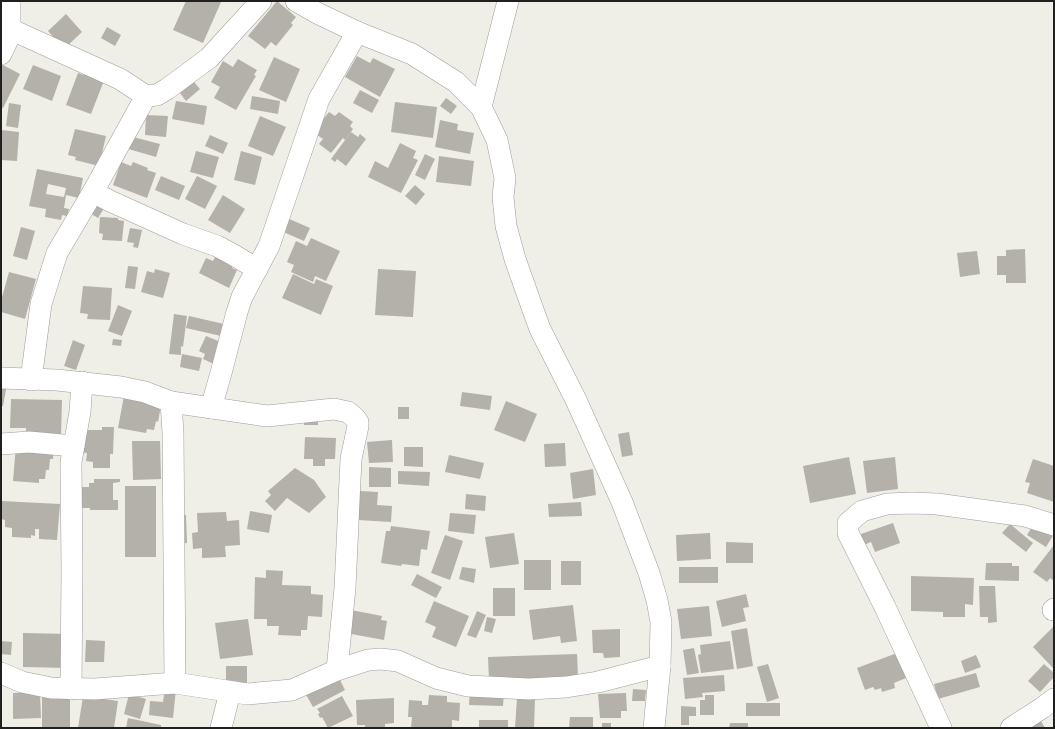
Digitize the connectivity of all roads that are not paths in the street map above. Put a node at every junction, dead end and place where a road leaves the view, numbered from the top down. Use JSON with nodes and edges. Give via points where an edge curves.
{"nodes":[{"id":1,"x":10,"y":1,"type":"edge"},
{"id":2,"x":261,"y":1,"type":"edge"},
{"id":3,"x":296,"y":1,"type":"edge"},
{"id":4,"x":508,"y":1,"type":"edge"},
{"id":5,"x":10,"y":29,"type":"junction"},
{"id":6,"x":357,"y":32,"type":"junction"},
{"id":7,"x":1,"y":54,"type":"edge"},
{"id":8,"x":146,"y":96,"type":"junction"},
{"id":9,"x":481,"y":107,"type":"junction"},
{"id":10,"x":94,"y":192,"type":"junction"},
{"id":11,"x":257,"y":269,"type":"junction"},
{"id":12,"x":1,"y":378,"type":"edge"},
{"id":13,"x":31,"y":380,"type":"junction"},
{"id":14,"x":82,"y":382,"type":"junction"},
{"id":15,"x":171,"y":402,"type":"junction"},
{"id":16,"x":211,"y":408,"type":"junction"},
{"id":17,"x":1,"y":444,"type":"edge"},
{"id":18,"x":74,"y":446,"type":"junction"},
{"id":19,"x":1054,"y":524,"type":"edge"},
{"id":20,"x":660,"y":666,"type":"junction"},
{"id":21,"x":337,"y":670,"type":"junction"},
{"id":22,"x":1,"y":673,"type":"edge"},
{"id":23,"x":175,"y":683,"type":"junction"},
{"id":24,"x":71,"y":689,"type":"junction"},
{"id":25,"x":230,"y":692,"type":"junction"},
{"id":26,"x":1054,"y":699,"type":"edge"},
{"id":27,"x":221,"y":728,"type":"edge"},
{"id":28,"x":654,"y":728,"type":"edge"},
{"id":29,"x":942,"y":728,"type":"edge"},
{"id":30,"x":1011,"y":728,"type":"edge"}],
"edges":[{"from":1,"to":5,"type":"street"},
{"from":2,"to":8,"type":"street","via":[[209,58],[167,90],[157,95]]},
{"from":3,"to":6,"type":"street"},
{"from":4,"to":9,"type":"street"},
{"from":5,"to":7,"type":"street"},
{"from":5,"to":8,"type":"street","via":[[120,79]]},
{"from":6,"to":9,"type":"street","via":[[412,54],[456,82]]},
{"from":6,"to":11,"type":"street","via":[[319,99],[272,240]]},
{"from":8,"to":10,"type":"street"},
{"from":9,"to":20,"type":"street","via":[[497,140],[505,178],[503,197],[506,226],[532,307],[622,502],[649,573],[661,622]]},
{"from":10,"to":11,"type":"street","via":[[183,234],[227,251]]},
{"from":10,"to":13,"type":"street","via":[[57,253],[50,272],[41,304]]},
{"from":11,"to":16,"type":"street","via":[[237,312]]},
{"from":12,"to":13,"type":"street"},
{"from":13,"to":14,"type":"street"},
{"from":14,"to":15,"type":"street","via":[[133,390]]},
{"from":14,"to":18,"type":"street"},
{"from":15,"to":16,"type":"street"},
{"from":15,"to":23,"type":"street"},
{"from":16,"to":21,"type":"street","via":[[267,416],[334,409],[348,412],[358,422],[351,459],[345,588]]},
{"from":17,"to":18,"type":"street","via":[[29,442]]},
{"from":18,"to":24,"type":"street","via":[[71,462]]},
{"from":19,"to":29,"type":"street","via":[[1025,516],[912,503],[887,504],[862,511],[848,523],[848,533]]},
{"from":20,"to":21,"type":"street","via":[[598,682],[529,689],[453,683],[398,661],[381,659],[368,660]]},
{"from":20,"to":28,"type":"street"},
{"from":21,"to":25,"type":"street","via":[[292,690],[247,694]]},
{"from":22,"to":24,"type":"street","via":[[36,686]]},
{"from":23,"to":24,"type":"street"},
{"from":23,"to":25,"type":"street"},
{"from":25,"to":27,"type":"street"},
{"from":26,"to":30,"type":"street"}]}
